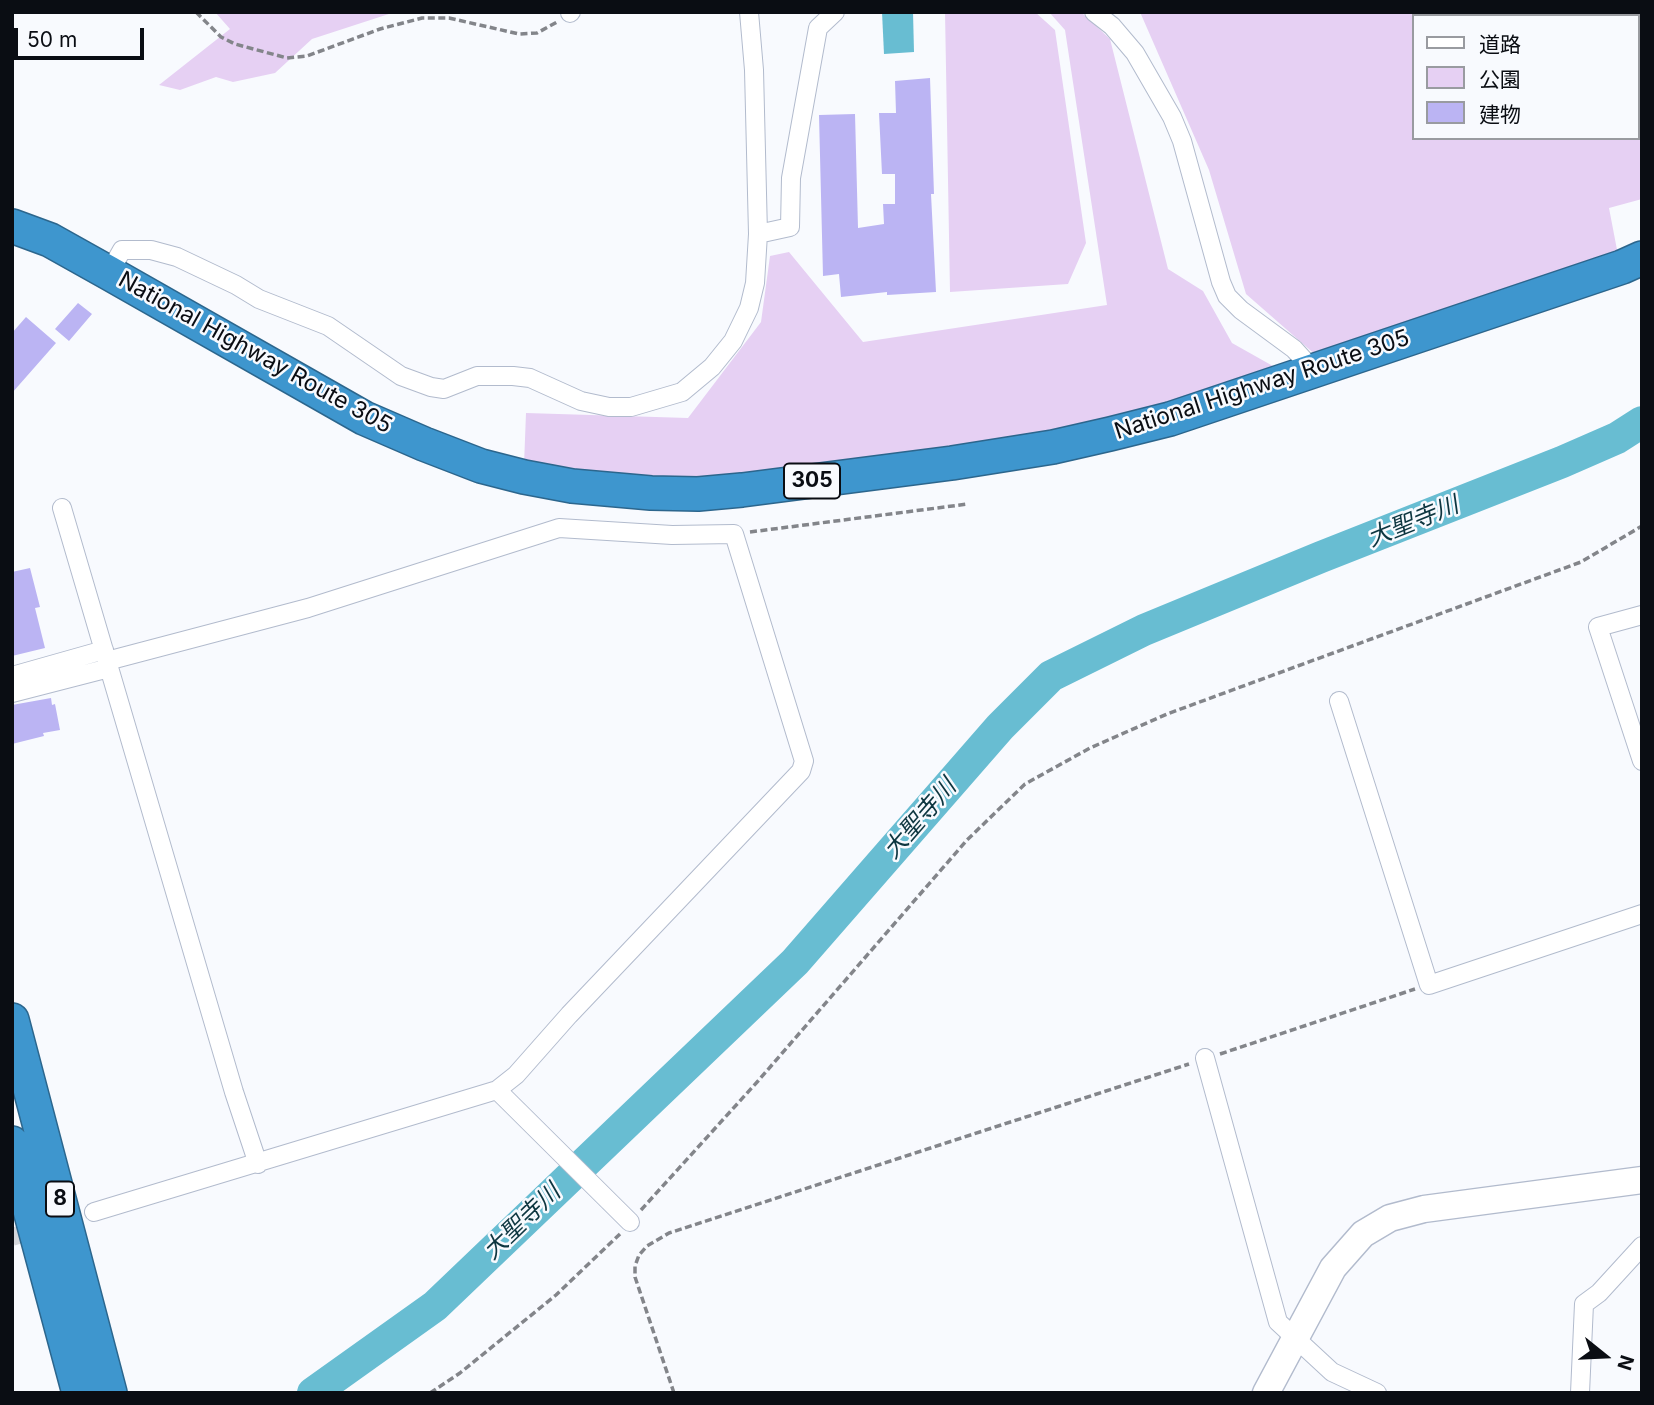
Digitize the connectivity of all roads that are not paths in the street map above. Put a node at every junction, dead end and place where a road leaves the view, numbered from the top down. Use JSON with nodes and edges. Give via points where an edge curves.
{"nodes":[{"id":1,"x":750,"y":12,"type":"edge"},
{"id":2,"x":835,"y":12,"type":"edge"},
{"id":3,"x":1094,"y":12,"type":"edge"},
{"id":4,"x":12,"y":226,"type":"edge"},
{"id":5,"x":758,"y":234,"type":"junction"},
{"id":6,"x":1642,"y":258,"type":"edge"},
{"id":7,"x":109,"y":273,"type":"junction"},
{"id":8,"x":1302,"y":374,"type":"junction"},
{"id":9,"x":62,"y":508,"type":"dead end"},
{"id":10,"x":1642,"y":615,"type":"edge"},
{"id":11,"x":107,"y":660,"type":"junction"},
{"id":12,"x":12,"y":676,"type":"edge"},
{"id":13,"x":12,"y":693,"type":"edge"},
{"id":14,"x":1339,"y":701,"type":"dead end"},
{"id":15,"x":1640,"y":750,"type":"edge"},
{"id":16,"x":1642,"y":914,"type":"edge"},
{"id":17,"x":12,"y":1020,"type":"edge"},
{"id":18,"x":1205,"y":1059,"type":"road end"},
{"id":19,"x":498,"y":1090,"type":"junction"},
{"id":20,"x":12,"y":1143,"type":"edge"},
{"id":21,"x":258,"y":1164,"type":"junction"},
{"id":22,"x":1642,"y":1180,"type":"edge"},
{"id":23,"x":93,"y":1212,"type":"tunnel mouth"},
{"id":24,"x":630,"y":1222,"type":"road end"},
{"id":25,"x":1642,"y":1246,"type":"edge"},
{"id":26,"x":1294,"y":1338,"type":"junction"},
{"id":27,"x":99,"y":1388,"type":"edge"},
{"id":28,"x":1266,"y":1393,"type":"edge"},
{"id":29,"x":1377,"y":1393,"type":"edge"},
{"id":30,"x":1580,"y":1393,"type":"edge"}],
"edges":[{"from":1,"to":5,"type":"street"},
{"from":2,"to":5,"type":"street","via":[[818,27],[791,178],[790,228]]},
{"from":3,"to":8,"type":"street","via":[[1135,53],[1172,117],[1227,296],[1294,349],[1304,360]]},
{"from":4,"to":7,"type":"highway","name":"National Highway Route 305","number":"305","via":[[50,240]]},
{"from":5,"to":7,"type":"street","via":[[755,283],[733,341],[712,367],[682,392],[631,407],[582,401],[540,382],[513,376],[477,376],[444,389],[415,383],[328,326],[152,250],[122,250]]},
{"from":6,"to":8,"type":"highway","name":"National Highway Route 305","number":"305"},
{"from":7,"to":8,"type":"highway","name":"National Highway Route 305","number":"305","via":[[364,418],[412,439],[481,466],[609,490],[686,494],[742,490],[1053,447],[1170,419]]},
{"from":9,"to":11,"type":"street"},
{"from":10,"to":15,"type":"street","via":[[1598,627]]},
{"from":11,"to":12,"type":"street"},
{"from":11,"to":13,"type":"street"},
{"from":11,"to":19,"type":"street","via":[[308,608],[559,528],[734,534],[804,761],[801,771]]},
{"from":11,"to":21,"type":"street"},
{"from":14,"to":16,"type":"street","via":[[1429,985]]},
{"from":17,"to":27,"type":"highway","number":"8"},
{"from":18,"to":26,"type":"street","via":[[1278,1322]]},
{"from":19,"to":21,"type":"street"},
{"from":19,"to":24,"type":"street"},
{"from":20,"to":27,"type":"highway","number":"8"},
{"from":21,"to":23,"type":"street"},
{"from":22,"to":26,"type":"street","via":[[1424,1209],[1391,1218],[1363,1234],[1333,1268]]},
{"from":25,"to":30,"type":"street","via":[[1584,1304]]},
{"from":26,"to":28,"type":"street"},
{"from":26,"to":29,"type":"street","via":[[1332,1372]]}]}
